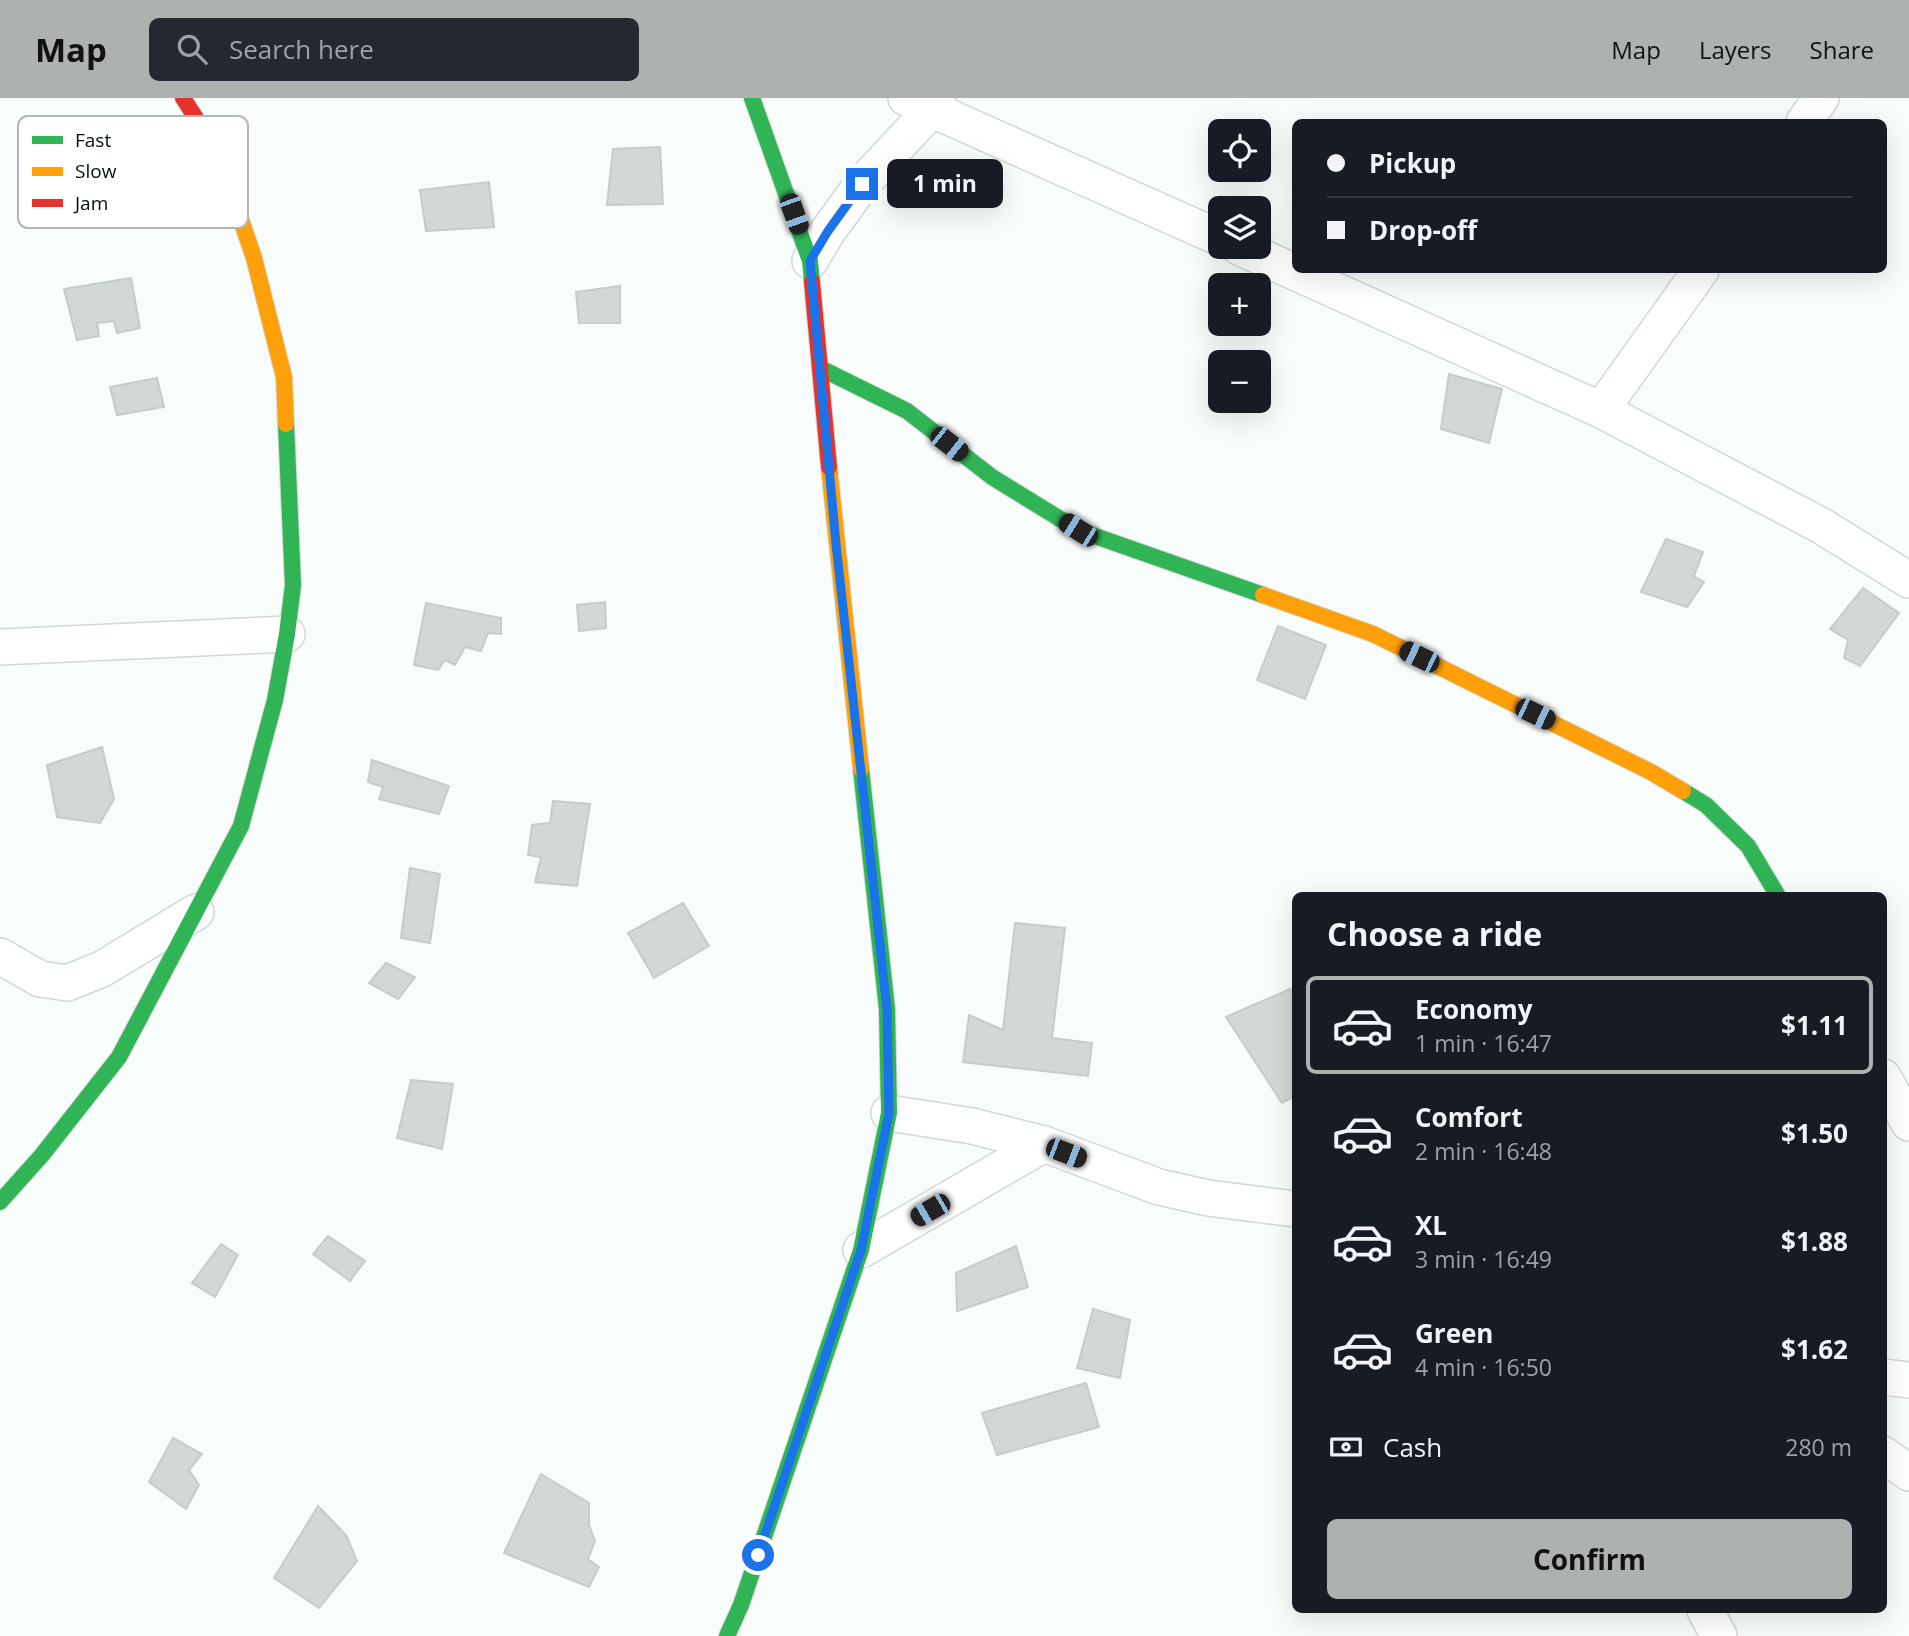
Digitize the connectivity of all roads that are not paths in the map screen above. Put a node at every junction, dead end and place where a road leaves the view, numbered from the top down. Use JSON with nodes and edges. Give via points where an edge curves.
{"nodes":[{"id":1,"x":183,"y":98,"type":"edge"},
{"id":2,"x":752,"y":98,"type":"edge"},
{"id":3,"x":1821,"y":98,"type":"edge"},
{"id":4,"x":926,"y":102,"type":"edge"},
{"id":5,"x":195,"y":116,"type":"edge"},
{"id":6,"x":1806,"y":119,"type":"edge"},
{"id":7,"x":244,"y":228,"type":"edge"},
{"id":8,"x":1208,"y":232,"type":"edge"},
{"id":9,"x":1266,"y":259,"type":"edge"},
{"id":10,"x":810,"y":261,"type":"junction"},
{"id":11,"x":1292,"y":271,"type":"edge"},
{"id":12,"x":1297,"y":273,"type":"edge"},
{"id":13,"x":1699,"y":273,"type":"edge"},
{"id":14,"x":820,"y":368,"type":"junction"},
{"id":15,"x":1601,"y":410,"type":"junction"},
{"id":16,"x":1909,"y":580,"type":"edge"},
{"id":17,"x":287,"y":634,"type":"junction"},
{"id":18,"x":0,"y":648,"type":"edge"},
{"id":19,"x":1776,"y":892,"type":"edge"},
{"id":20,"x":196,"y":912,"type":"junction"},
{"id":21,"x":0,"y":956,"type":"edge"},
{"id":22,"x":1887,"y":1084,"type":"edge"},
{"id":23,"x":889,"y":1113,"type":"junction"},
{"id":24,"x":1909,"y":1123,"type":"edge"},
{"id":25,"x":1044,"y":1144,"type":"junction"},
{"id":26,"x":0,"y":1202,"type":"edge"},
{"id":27,"x":1292,"y":1209,"type":"edge"},
{"id":28,"x":861,"y":1250,"type":"junction"},
{"id":29,"x":1887,"y":1377,"type":"edge"},
{"id":30,"x":1909,"y":1380,"type":"edge"},
{"id":31,"x":1887,"y":1457,"type":"edge"},
{"id":32,"x":1909,"y":1473,"type":"edge"},
{"id":33,"x":1707,"y":1613,"type":"edge"},
{"id":34,"x":727,"y":1636,"type":"edge"},
{"id":35,"x":1719,"y":1636,"type":"edge"}],
"edges":[{"from":1,"to":5,"type":"street"},
{"from":2,"to":10,"type":"street"},
{"from":3,"to":6,"type":"street"},
{"from":4,"to":8,"type":"street"},
{"from":4,"to":10,"type":"street"},
{"from":7,"to":17,"type":"street","via":[[284,377],[293,585]]},
{"from":9,"to":11,"type":"street"},
{"from":10,"to":14,"type":"street"},
{"from":12,"to":15,"type":"street"},
{"from":13,"to":15,"type":"street"},
{"from":14,"to":19,"type":"street","via":[[907,411],[992,477],[1078,530],[1373,634],[1651,772],[1706,805],[1748,846]]},
{"from":14,"to":23,"type":"street","via":[[887,1009]]},
{"from":15,"to":16,"type":"street","via":[[1820,524]]},
{"from":17,"to":18,"type":"street"},
{"from":17,"to":20,"type":"street","via":[[275,700],[241,826]]},
{"from":20,"to":21,"type":"street","via":[[103,969],[67,983],[40,979]]},
{"from":20,"to":26,"type":"street","via":[[119,1058]]},
{"from":22,"to":24,"type":"street"},
{"from":23,"to":25,"type":"street","via":[[972,1126]]},
{"from":23,"to":28,"type":"street"},
{"from":25,"to":27,"type":"street","via":[[1159,1187]]},
{"from":25,"to":28,"type":"street"},
{"from":28,"to":34,"type":"street"},
{"from":29,"to":30,"type":"street"},
{"from":31,"to":32,"type":"street"},
{"from":33,"to":35,"type":"street"}]}
